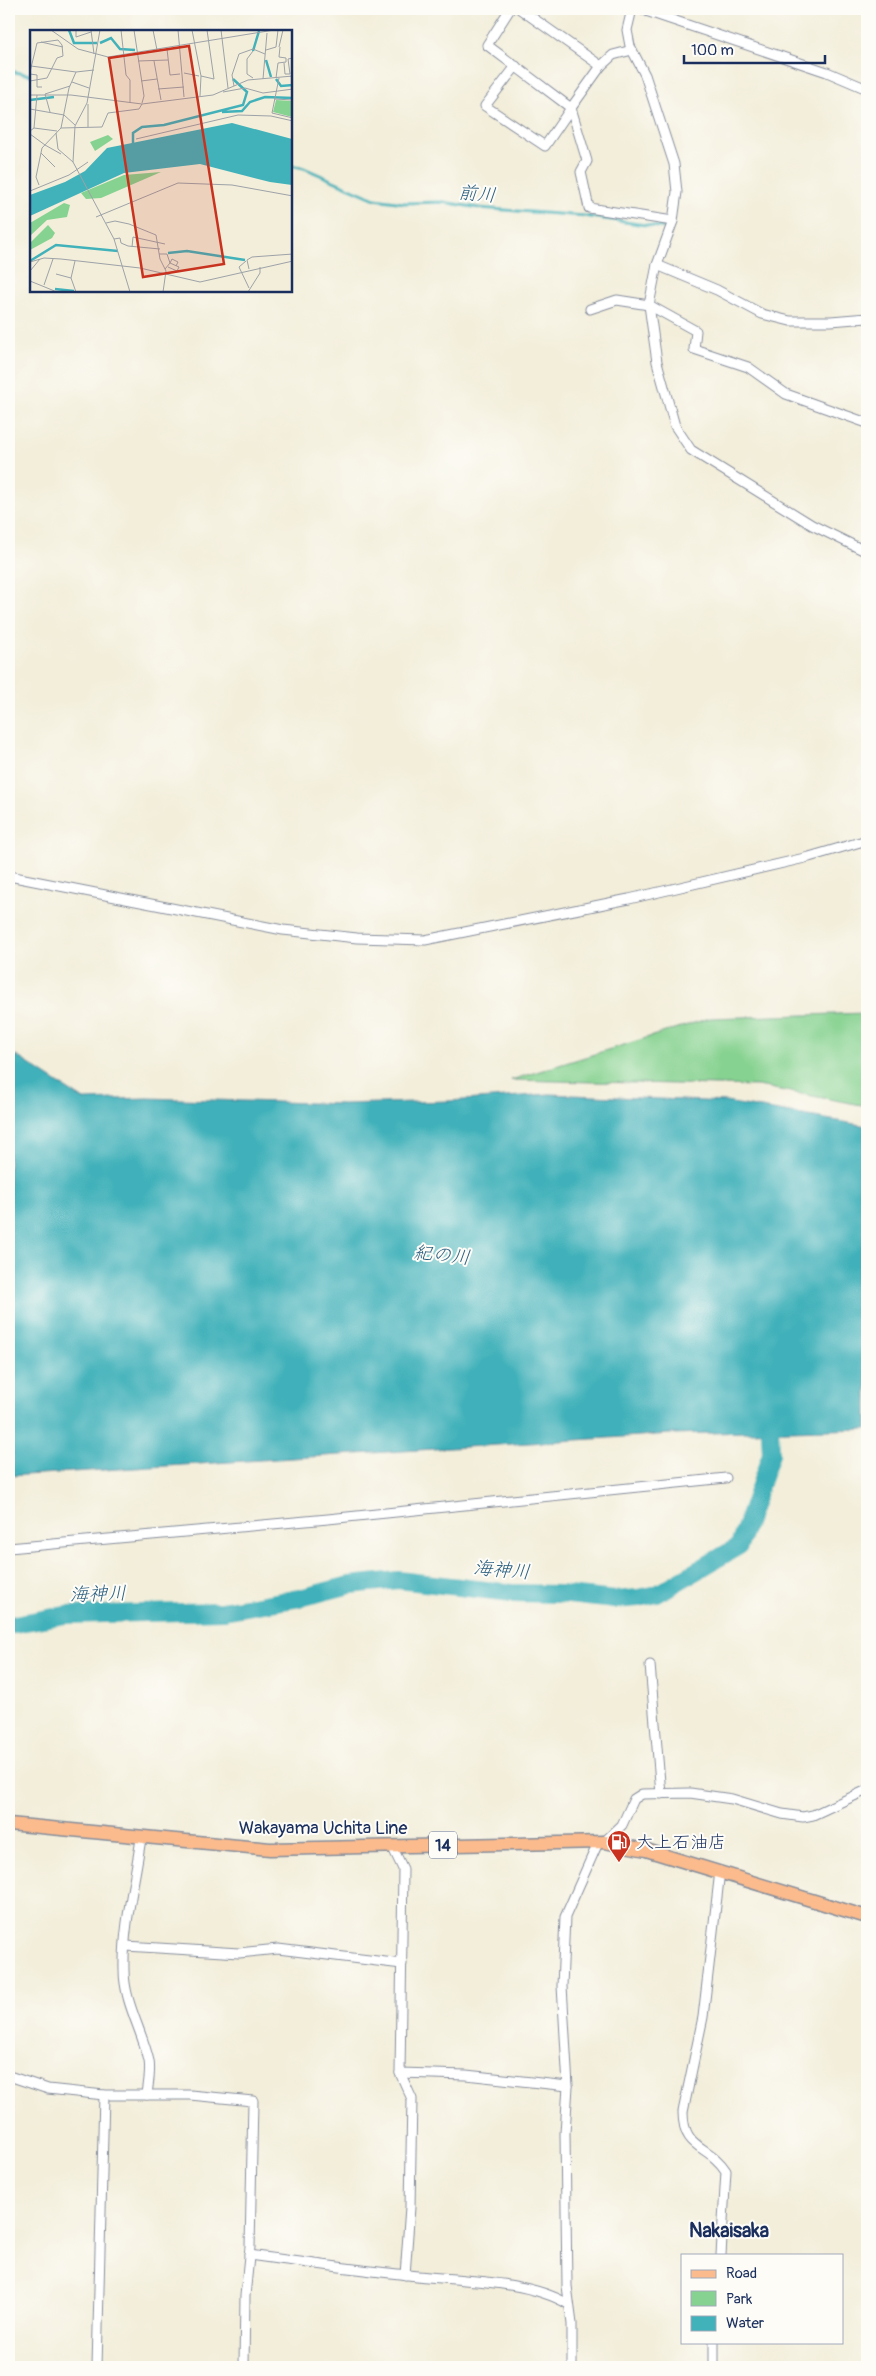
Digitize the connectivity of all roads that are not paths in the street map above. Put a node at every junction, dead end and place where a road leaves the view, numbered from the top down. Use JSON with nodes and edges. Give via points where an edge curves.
{"nodes":[{"id":1,"x":510,"y":9,"type":"edge"},
{"id":2,"x":520,"y":9,"type":"edge"},
{"id":3,"x":632,"y":9,"type":"edge"},
{"id":4,"x":640,"y":9,"type":"edge"},
{"id":5,"x":632,"y":50,"type":"junction"},
{"id":6,"x":516,"y":66,"type":"junction"},
{"id":7,"x":601,"y":66,"type":"junction"},
{"id":8,"x":867,"y":89,"type":"edge"},
{"id":9,"x":571,"y":108,"type":"junction"},
{"id":10,"x":673,"y":221,"type":"junction"},
{"id":11,"x":657,"y":266,"type":"junction"},
{"id":12,"x":649,"y":304,"type":"junction"},
{"id":13,"x":590,"y":309,"type":"dead end"},
{"id":14,"x":867,"y":318,"type":"edge"},
{"id":15,"x":867,"y":423,"type":"edge"},
{"id":16,"x":867,"y":552,"type":"edge"},
{"id":17,"x":867,"y":840,"type":"edge"},
{"id":18,"x":9,"y":876,"type":"edge"},
{"id":19,"x":726,"y":1478,"type":"dead end"},
{"id":20,"x":9,"y":1548,"type":"edge"},
{"id":21,"x":650,"y":1665,"type":"dead end"},
{"id":22,"x":867,"y":1790,"type":"edge"},
{"id":23,"x":661,"y":1794,"type":"junction"},
{"id":24,"x":9,"y":1824,"type":"edge"},
{"id":25,"x":141,"y":1838,"type":"junction"},
{"id":26,"x":601,"y":1842,"type":"junction"},
{"id":27,"x":392,"y":1846,"type":"junction"},
{"id":28,"x":720,"y":1872,"type":"junction"},
{"id":29,"x":867,"y":1917,"type":"edge"},
{"id":30,"x":126,"y":1946,"type":"junction"},
{"id":31,"x":402,"y":1964,"type":"junction"},
{"id":32,"x":400,"y":2073,"type":"junction"},
{"id":33,"x":9,"y":2076,"type":"edge"},
{"id":34,"x":568,"y":2086,"type":"junction"},
{"id":35,"x":104,"y":2095,"type":"junction"},
{"id":36,"x":147,"y":2095,"type":"junction"},
{"id":37,"x":722,"y":2254,"type":"edge"},
{"id":38,"x":249,"y":2255,"type":"junction"},
{"id":39,"x":405,"y":2275,"type":"junction"},
{"id":40,"x":568,"y":2304,"type":"junction"},
{"id":41,"x":714,"y":2344,"type":"edge"},
{"id":42,"x":98,"y":2367,"type":"edge"},
{"id":43,"x":244,"y":2367,"type":"edge"},
{"id":44,"x":572,"y":2367,"type":"edge"},
{"id":45,"x":714,"y":2367,"type":"edge"}],
"edges":[{"from":1,"to":6,"type":"street","via":[[487,45]]},
{"from":2,"to":7,"type":"street"},
{"from":3,"to":5,"type":"street","via":[[627,30]]},
{"from":4,"to":8,"type":"street","via":[[827,72]]},
{"from":5,"to":7,"type":"street","via":[[613,55]]},
{"from":5,"to":10,"type":"street","via":[[645,75],[674,164],[677,192]]},
{"from":6,"to":9,"type":"street"},
{"from":6,"to":9,"type":"street","via":[[485,106],[544,146]]},
{"from":7,"to":9,"type":"street"},
{"from":9,"to":10,"type":"street","via":[[587,161],[581,172],[589,208]]},
{"from":10,"to":11,"type":"street"},
{"from":11,"to":12,"type":"street"},
{"from":11,"to":14,"type":"street","via":[[717,290],[762,314],[790,320]]},
{"from":12,"to":13,"type":"street","via":[[616,300]]},
{"from":12,"to":15,"type":"street","via":[[696,331],[694,349],[748,367],[786,394]]},
{"from":12,"to":16,"type":"street","via":[[664,392],[675,426],[691,450],[812,525]]},
{"from":17,"to":18,"type":"street","via":[[809,857],[629,899],[425,940],[303,933]]},
{"from":19,"to":20,"type":"street"},
{"from":21,"to":23,"type":"street"},
{"from":22,"to":23,"type":"street","via":[[803,1817],[723,1798],[690,1793]]},
{"from":23,"to":26,"type":"street","via":[[642,1794],[634,1799],[622,1825]]},
{"from":24,"to":25,"type":"main road","name":"Wakayama Uchita Line","number":"14"},
{"from":25,"to":27,"type":"main road","name":"Wakayama Uchita Line","number":"14","via":[[270,1849]]},
{"from":25,"to":30,"type":"street","via":[[128,1907]]},
{"from":26,"to":27,"type":"main road","name":"Wakayama Uchita Line","number":"14"},
{"from":26,"to":28,"type":"main road","name":"Wakayama Uchita Line","number":"14","via":[[646,1850]]},
{"from":26,"to":34,"type":"street","via":[[565,1917],[562,1986]]},
{"from":27,"to":31,"type":"street","via":[[403,1869]]},
{"from":28,"to":29,"type":"main road","name":"Wakayama Uchita Line","number":"14"},
{"from":28,"to":37,"type":"street","via":[[703,2017],[683,2127],[688,2138],[722,2164],[726,2171]]},
{"from":30,"to":31,"type":"street","via":[[240,1953],[278,1949]]},
{"from":30,"to":36,"type":"street","via":[[127,1995],[149,2061]]},
{"from":31,"to":32,"type":"street"},
{"from":32,"to":34,"type":"street","via":[[466,2075]]},
{"from":32,"to":39,"type":"street","via":[[412,2099]]},
{"from":33,"to":35,"type":"street","via":[[48,2089]]},
{"from":34,"to":40,"type":"street","via":[[565,2143]]},
{"from":35,"to":36,"type":"street"},
{"from":35,"to":42,"type":"street"},
{"from":36,"to":38,"type":"street","via":[[253,2101]]},
{"from":38,"to":39,"type":"street"},
{"from":38,"to":43,"type":"street"},
{"from":39,"to":40,"type":"street","via":[[523,2287],[551,2294]]},
{"from":40,"to":44,"type":"street","via":[[572,2324]]},
{"from":41,"to":45,"type":"street"}]}
